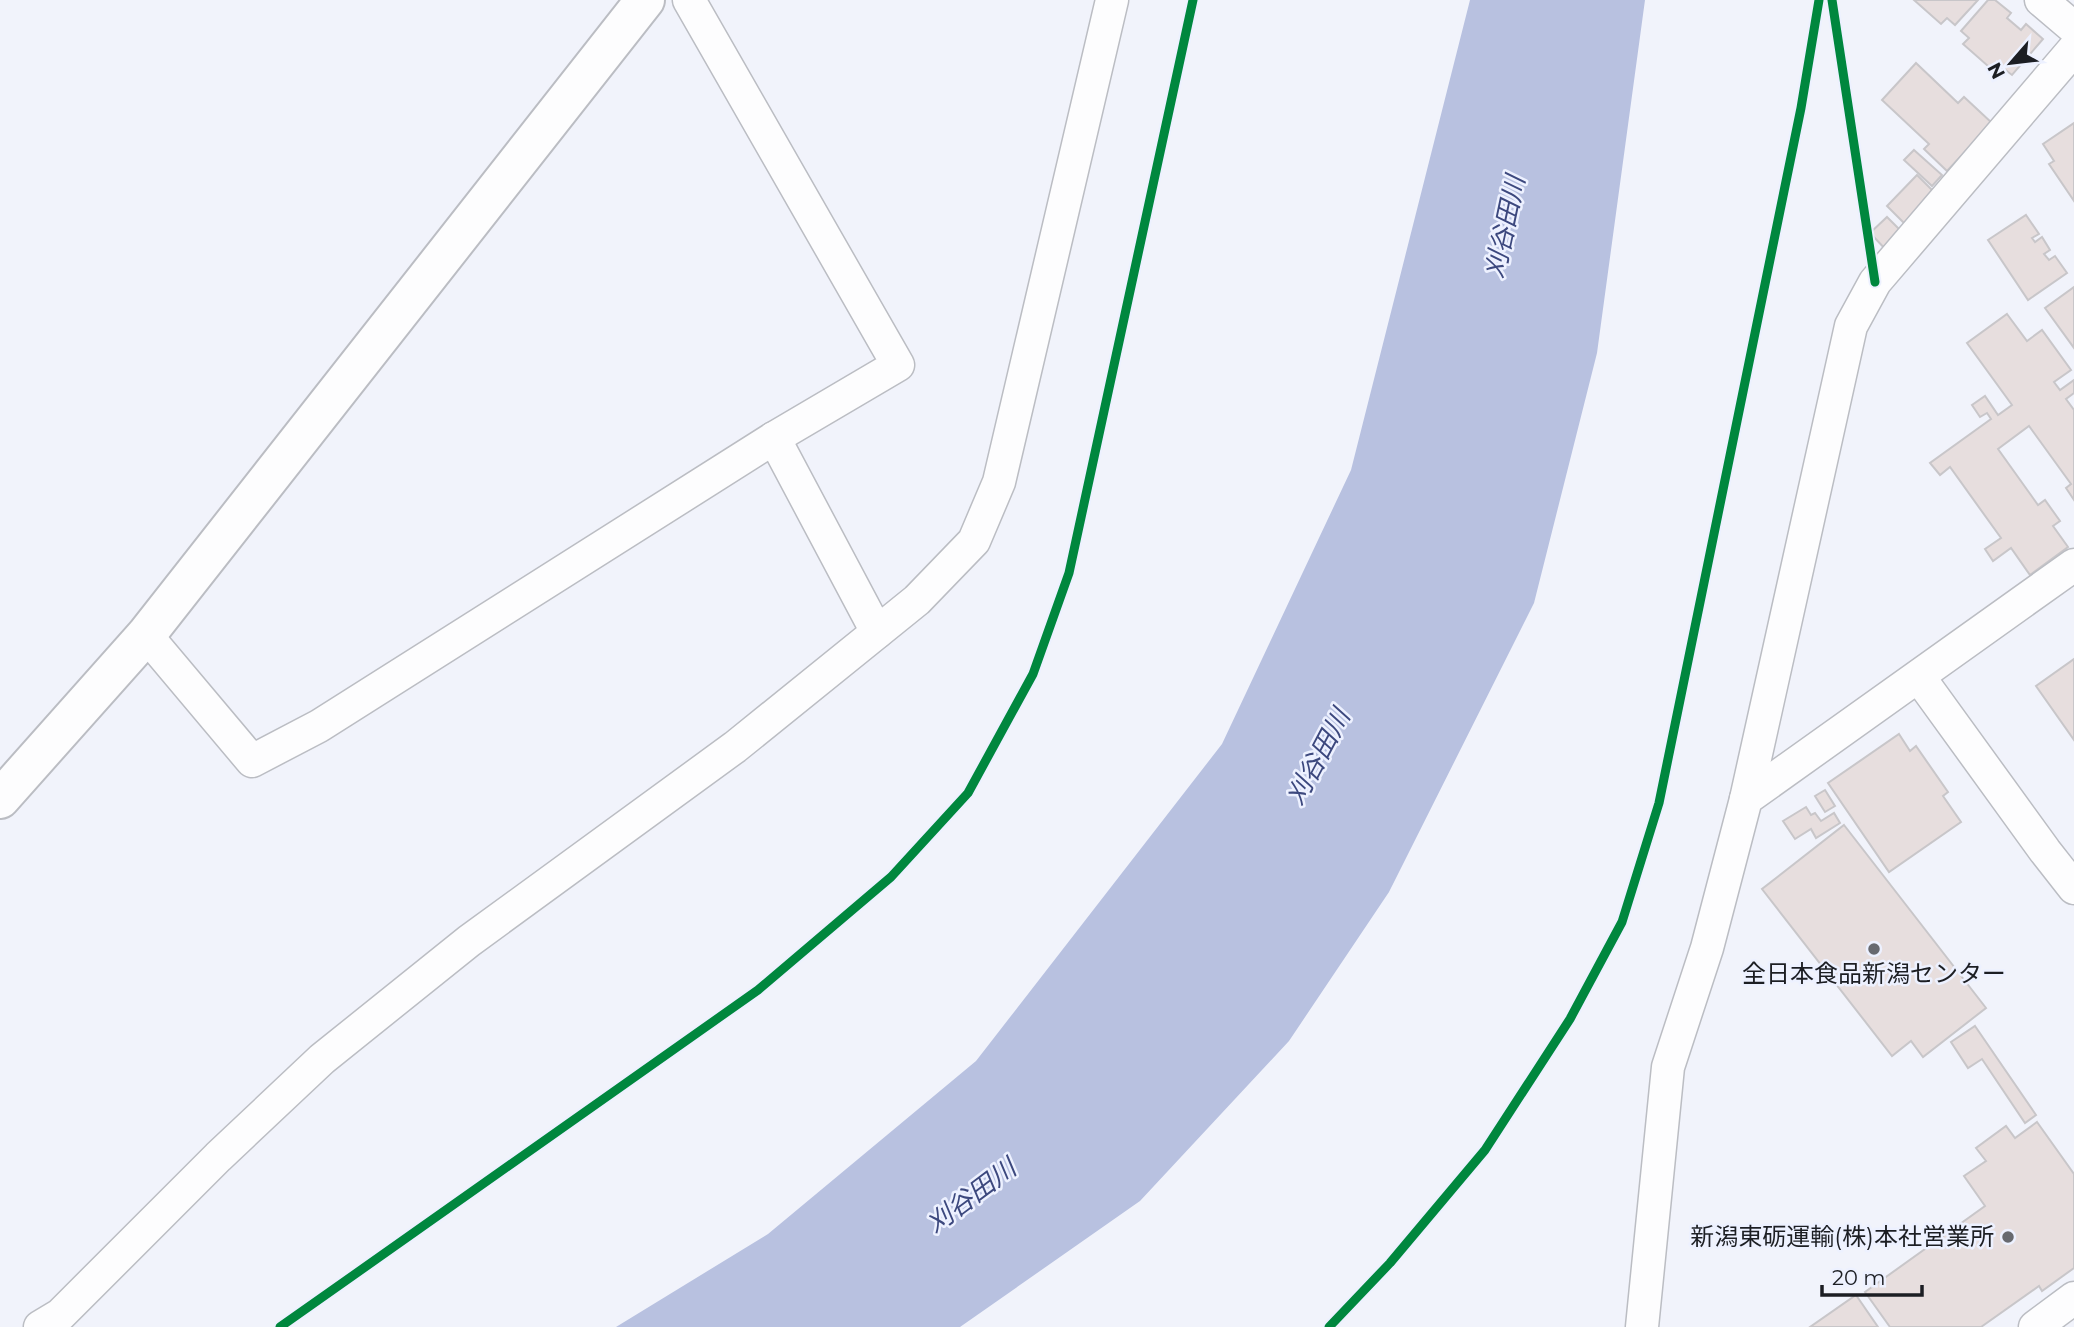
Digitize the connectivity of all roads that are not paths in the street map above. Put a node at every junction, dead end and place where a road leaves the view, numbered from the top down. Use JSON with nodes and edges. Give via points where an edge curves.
{"nodes":[{"id":1,"x":645,"y":0,"type":"edge"},
{"id":2,"x":689,"y":0,"type":"edge"},
{"id":3,"x":1112,"y":0,"type":"edge"},
{"id":4,"x":2041,"y":0,"type":"edge"},
{"id":5,"x":2074,"y":28,"type":"edge"},
{"id":6,"x":2074,"y":49,"type":"edge"},
{"id":7,"x":774,"y":438,"type":"junction"},
{"id":8,"x":2074,"y":565,"type":"edge"},
{"id":9,"x":877,"y":632,"type":"junction"},
{"id":10,"x":146,"y":635,"type":"junction"},
{"id":11,"x":1919,"y":677,"type":"junction"},
{"id":12,"x":0,"y":799,"type":"edge"},
{"id":13,"x":1746,"y":799,"type":"junction"},
{"id":14,"x":2074,"y":888,"type":"edge"},
{"id":15,"x":2074,"y":1298,"type":"edge"},
{"id":16,"x":40,"y":1327,"type":"edge"},
{"id":17,"x":1642,"y":1327,"type":"edge"},
{"id":18,"x":2035,"y":1327,"type":"edge"}],
"edges":[{"from":1,"to":10,"type":"street"},
{"from":2,"to":7,"type":"street","via":[[898,365]]},
{"from":3,"to":9,"type":"street","via":[[999,482],[974,541],[917,600]]},
{"from":4,"to":5,"type":"street"},
{"from":6,"to":13,"type":"street","via":[[1875,282],[1852,326]]},
{"from":7,"to":9,"type":"street"},
{"from":7,"to":10,"type":"street","via":[[319,726],[252,761]]},
{"from":8,"to":11,"type":"street"},
{"from":9,"to":16,"type":"street","via":[[735,747],[469,942],[322,1059],[60,1315]]},
{"from":10,"to":12,"type":"street"},
{"from":11,"to":13,"type":"street"},
{"from":11,"to":14,"type":"street"},
{"from":13,"to":17,"type":"street","via":[[1707,948],[1668,1067]]},
{"from":15,"to":18,"type":"street"}]}
